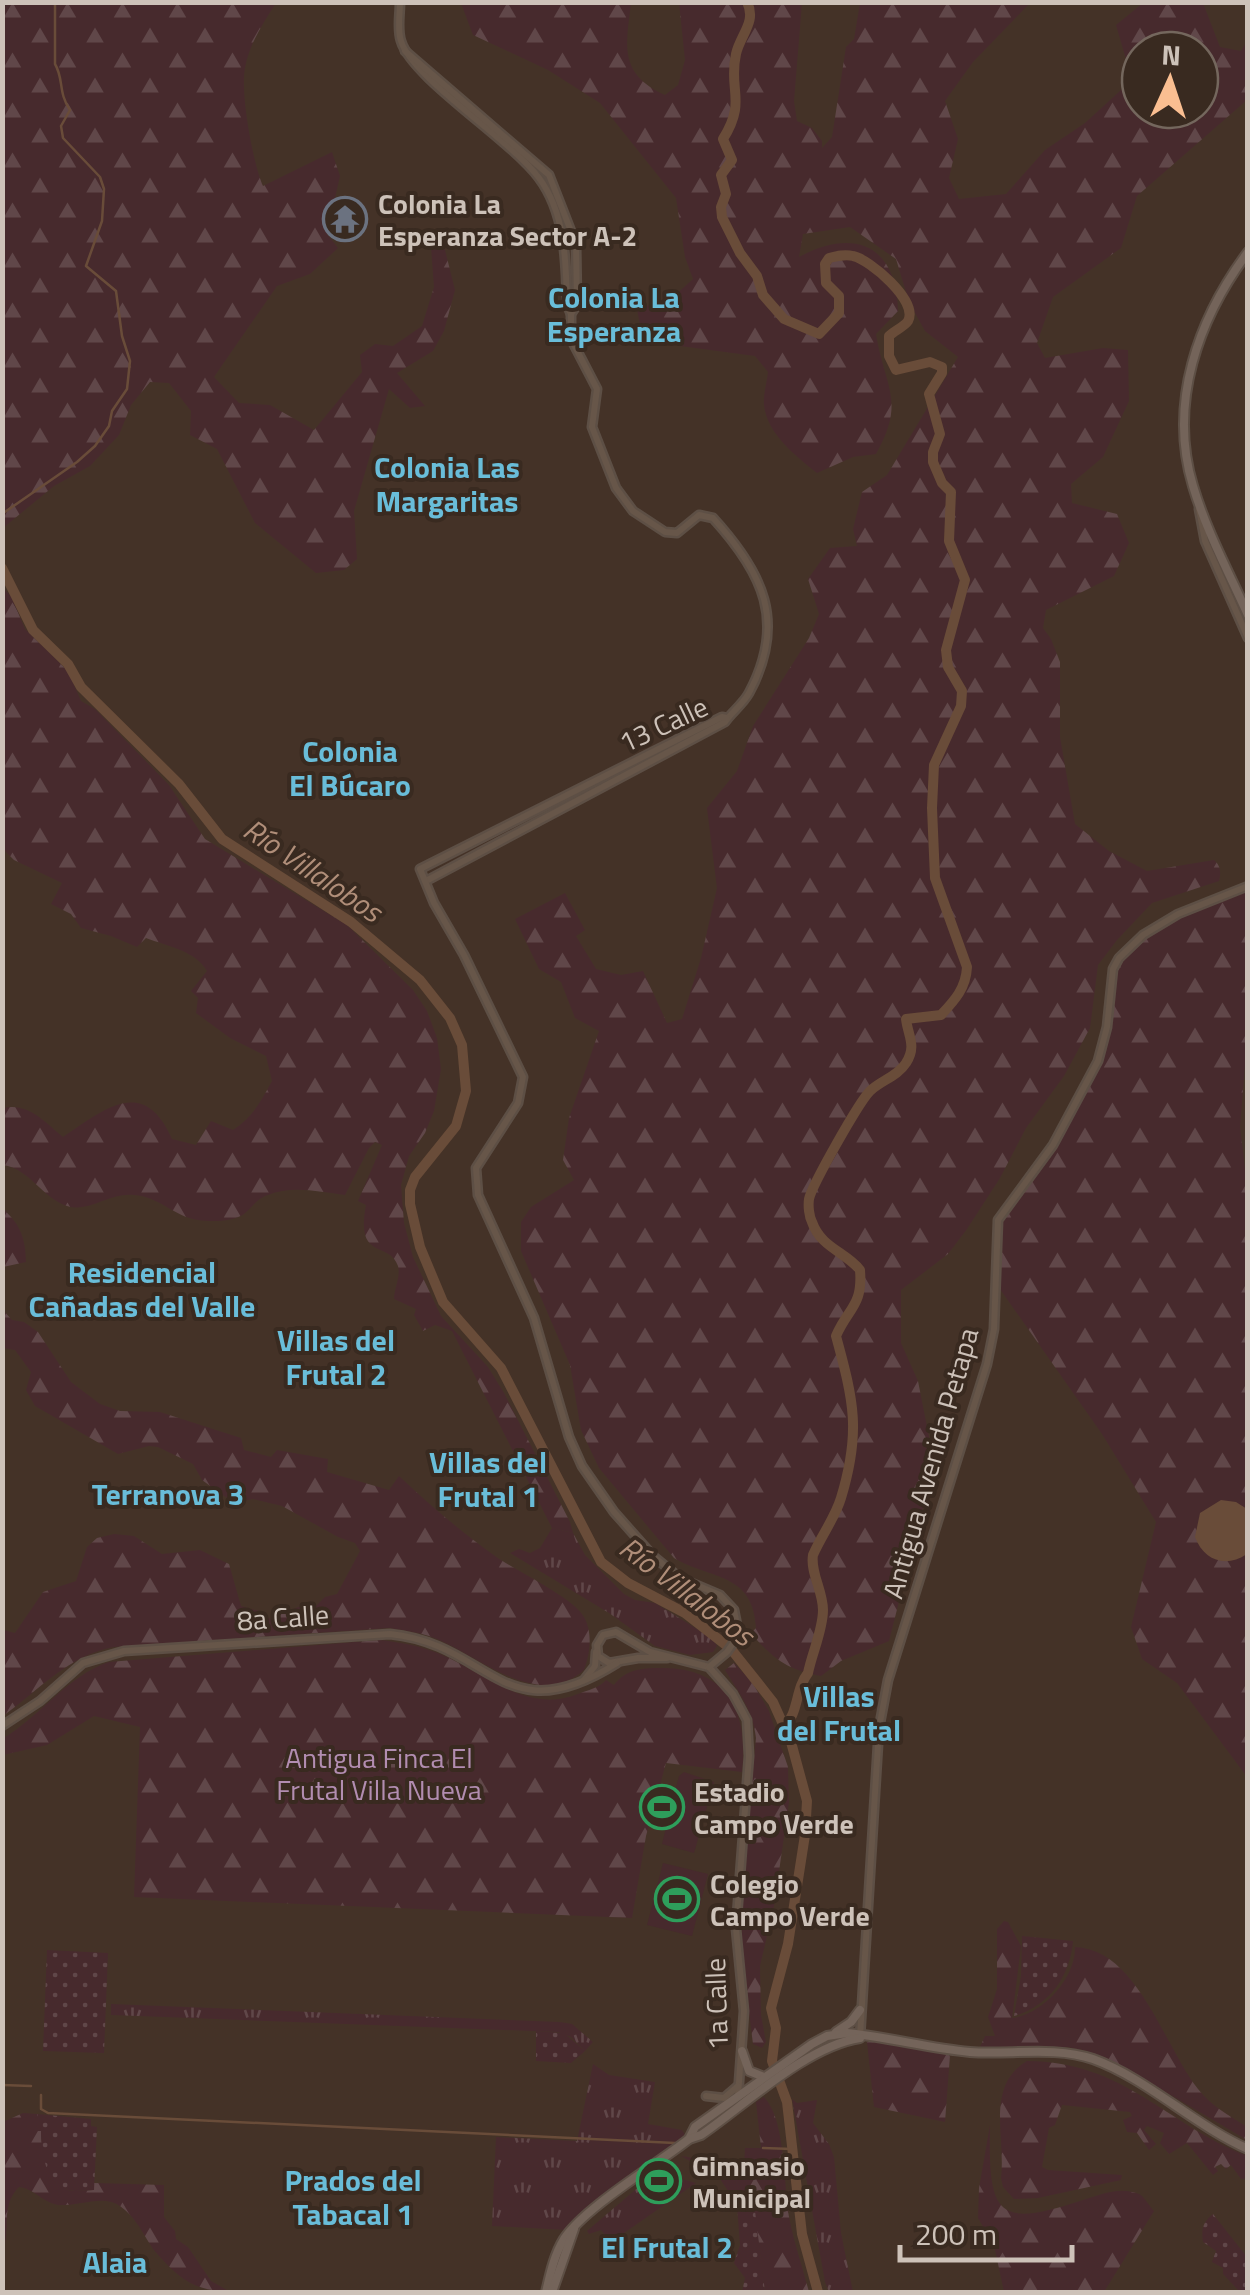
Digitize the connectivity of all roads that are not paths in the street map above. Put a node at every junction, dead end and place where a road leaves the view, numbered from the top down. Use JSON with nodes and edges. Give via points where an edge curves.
{"nodes":[{"id":1,"x":400,"y":2,"type":"edge"},
{"id":2,"x":1248,"y":252,"type":"edge"},
{"id":3,"x":1199,"y":503,"type":"junction"},
{"id":4,"x":1248,"y":615,"type":"edge"},
{"id":5,"x":1248,"y":638,"type":"edge"},
{"id":6,"x":726,"y":718,"type":"junction"},
{"id":7,"x":426,"y":881,"type":"junction"},
{"id":8,"x":1248,"y":886,"type":"edge"},
{"id":9,"x":624,"y":1637,"type":"junction"},
{"id":10,"x":596,"y":1650,"type":"junction"},
{"id":11,"x":668,"y":1658,"type":"junction"},
{"id":12,"x":620,"y":1662,"type":"junction"},
{"id":13,"x":712,"y":1664,"type":"junction"},
{"id":14,"x":578,"y":1684,"type":"junction"},
{"id":15,"x":2,"y":1726,"type":"edge"},
{"id":16,"x":860,"y":2010,"type":"junction"},
{"id":17,"x":860,"y":2036,"type":"junction"},
{"id":18,"x":823,"y":2038,"type":"junction"},
{"id":19,"x":742,"y":2051,"type":"junction"},
{"id":20,"x":764,"y":2078,"type":"junction"},
{"id":21,"x":739,"y":2085,"type":"junction"},
{"id":22,"x":706,"y":2096,"type":"dead end"},
{"id":23,"x":738,"y":2096,"type":"junction"},
{"id":24,"x":747,"y":2102,"type":"junction"},
{"id":25,"x":727,"y":2117,"type":"junction"},
{"id":26,"x":688,"y":2140,"type":"junction"},
{"id":27,"x":1248,"y":2149,"type":"edge"},
{"id":28,"x":549,"y":2292,"type":"edge"}],
"edges":[{"from":1,"to":6,"type":"main road","via":[[405,51],[549,175],[576,244],[570,339],[597,389],[592,427],[616,488],[633,511],[668,533],[699,515],[712,518],[743,558],[766,605],[770,627],[758,673]]},
{"from":2,"to":3,"type":"main road","via":[[1214,304],[1186,388],[1184,442]]},
{"from":3,"to":4,"type":"main road"},
{"from":3,"to":5,"type":"main road","via":[[1209,552]]},
{"from":6,"to":7,"type":"main road","name":"13 Calle"},
{"from":6,"to":7,"type":"main road","name":"13 Calle","via":[[420,869]]},
{"from":7,"to":13,"type":"main road","via":[[523,1077],[518,1103],[480,1160],[475,1186],[534,1318],[575,1454],[647,1550],[734,1610],[737,1630],[730,1649]]},
{"from":8,"to":16,"type":"main road","name":"Antigua Avenida Petapa","via":[[1178,914],[1119,958],[1098,1060],[1053,1145],[998,1220],[987,1364],[888,1680],[879,1728]]},
{"from":9,"to":10,"type":"main road","via":[[603,1634]]},
{"from":9,"to":11,"type":"main road"},
{"from":9,"to":12,"type":"main road","via":[[628,1649]]},
{"from":10,"to":12,"type":"main road","via":[[604,1662]]},
{"from":10,"to":14,"type":"main road","via":[[595,1666]]},
{"from":11,"to":12,"type":"main road"},
{"from":11,"to":13,"type":"main road"},
{"from":12,"to":14,"type":"main road","name":"8a Calle"},
{"from":13,"to":19,"type":"main road","name":"1a Calle","via":[[748,1725],[736,1910]]},
{"from":14,"to":15,"type":"main road","name":"8a Calle","via":[[551,1691],[515,1687],[431,1644],[390,1634],[143,1650],[83,1663]]},
{"from":16,"to":17,"type":"main road","name":"Antigua Avenida Petapa"},
{"from":16,"to":18,"type":"main road"},
{"from":17,"to":18,"type":"main road"},
{"from":17,"to":24,"type":"main road","via":[[836,2044]]},
{"from":17,"to":27,"type":"main road","via":[[1088,2058]]},
{"from":18,"to":20,"type":"main road"},
{"from":19,"to":20,"type":"main road","via":[[753,2074]]},
{"from":19,"to":21,"type":"main road","name":"1a Calle"},
{"from":20,"to":23,"type":"main road"},
{"from":21,"to":22,"type":"main road","via":[[724,2098]]},
{"from":21,"to":23,"type":"main road","name":"1a Calle"},
{"from":23,"to":24,"type":"main road"},
{"from":23,"to":25,"type":"main road"},
{"from":23,"to":26,"type":"main road"},
{"from":24,"to":25,"type":"main road"},
{"from":25,"to":26,"type":"main road"},
{"from":26,"to":28,"type":"main road","via":[[574,2229]]}]}
